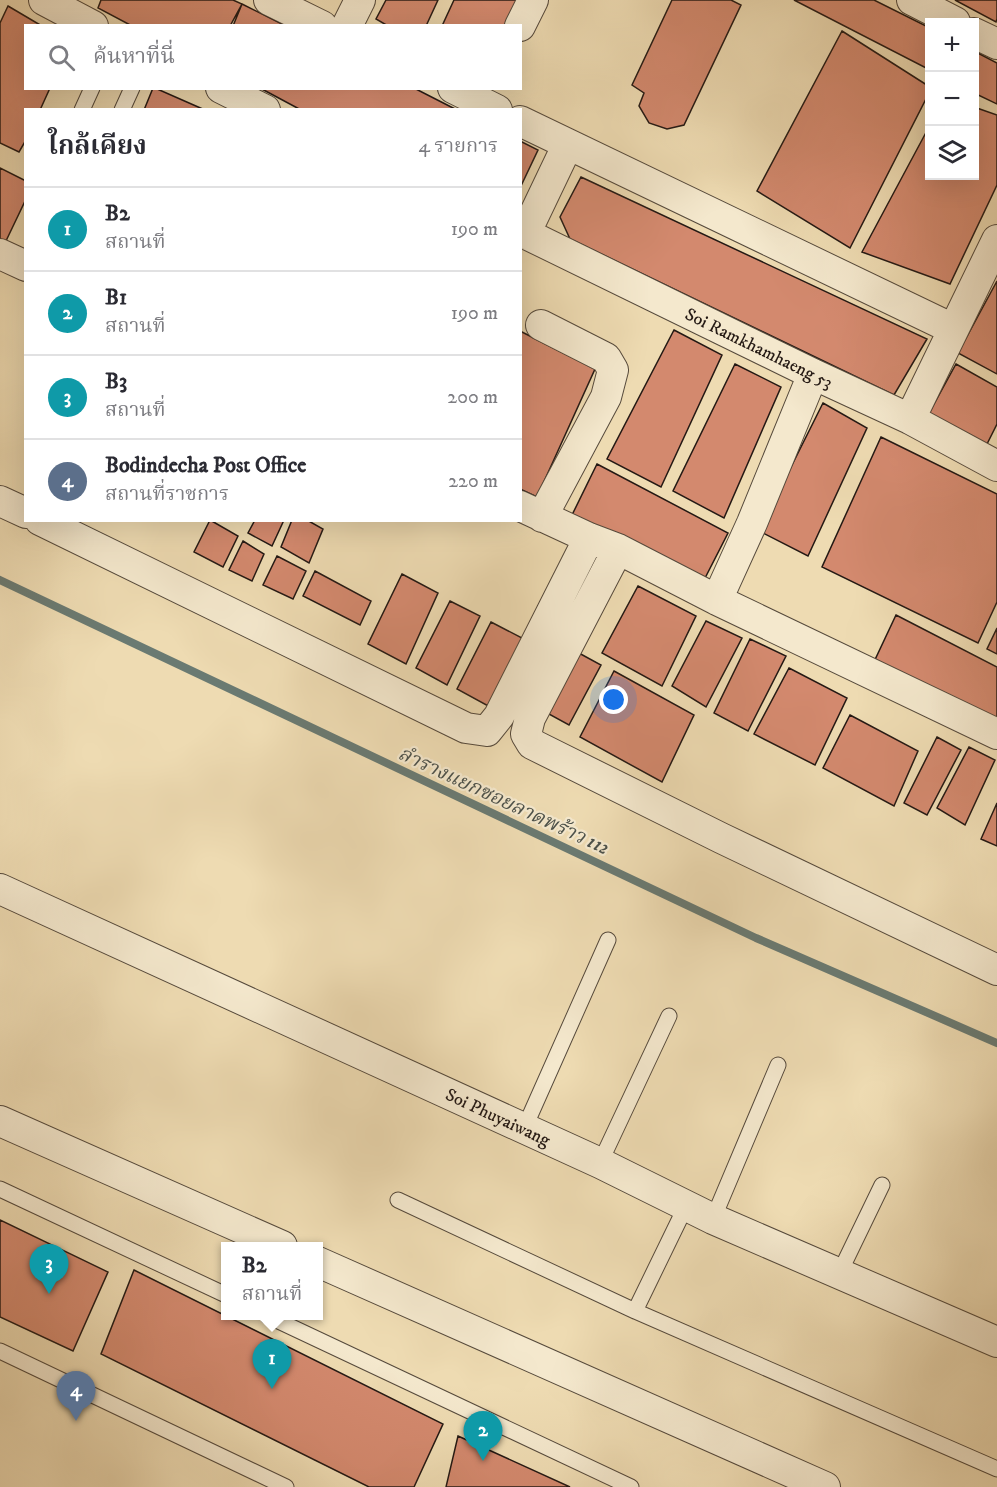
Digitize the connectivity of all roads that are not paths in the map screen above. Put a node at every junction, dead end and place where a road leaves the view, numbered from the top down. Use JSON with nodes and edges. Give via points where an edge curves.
{"nodes":[{"id":1,"x":44,"y":0,"type":"edge"},
{"id":2,"x":269,"y":0,"type":"edge"},
{"id":3,"x":360,"y":0,"type":"edge"},
{"id":4,"x":533,"y":0,"type":"edge"},
{"id":5,"x":912,"y":0,"type":"edge"},
{"id":6,"x":947,"y":18,"type":"edge"},
{"id":7,"x":89,"y":24,"type":"edge"},
{"id":8,"x":318,"y":24,"type":"edge"},
{"id":9,"x":348,"y":24,"type":"edge"},
{"id":10,"x":521,"y":24,"type":"edge"},
{"id":11,"x":979,"y":35,"type":"edge"},
{"id":12,"x":997,"y":44,"type":"edge"},
{"id":13,"x":91,"y":90,"type":"edge"},
{"id":14,"x":131,"y":90,"type":"edge"},
{"id":15,"x":225,"y":90,"type":"edge"},
{"id":16,"x":459,"y":90,"type":"edge"},
{"id":17,"x":488,"y":100,"type":"edge"},
{"id":18,"x":83,"y":108,"type":"edge"},
{"id":19,"x":123,"y":108,"type":"edge"},
{"id":20,"x":261,"y":108,"type":"edge"},
{"id":21,"x":522,"y":122,"type":"edge"},
{"id":22,"x":568,"y":144,"type":"junction"},
{"id":23,"x":523,"y":233,"type":"edge"},
{"id":24,"x":995,"y":250,"type":"edge"},
{"id":25,"x":0,"y":254,"type":"edge"},
{"id":26,"x":24,"y":266,"type":"edge"},
{"id":27,"x":541,"y":325,"type":"dead end"},
{"id":28,"x":953,"y":329,"type":"junction"},
{"id":29,"x":813,"y":374,"type":"junction"},
{"id":30,"x":910,"y":419,"type":"junction"},
{"id":31,"x":997,"y":466,"type":"edge"},
{"id":32,"x":0,"y":501,"type":"edge"},
{"id":33,"x":24,"y":512,"type":"edge"},
{"id":34,"x":531,"y":512,"type":"edge"},
{"id":35,"x":44,"y":522,"type":"edge"},
{"id":36,"x":589,"y":538,"type":"junction"},
{"id":37,"x":618,"y":549,"type":"junction"},
{"id":38,"x":717,"y":600,"type":"junction"},
{"id":39,"x":997,"y":734,"type":"edge"},
{"id":40,"x":0,"y":889,"type":"edge"},
{"id":41,"x":608,"y":940,"type":"dead end"},
{"id":42,"x":997,"y":970,"type":"edge"},
{"id":43,"x":669,"y":1016,"type":"dead end"},
{"id":44,"x":778,"y":1065,"type":"dead end"},
{"id":45,"x":0,"y":1121,"type":"edge"},
{"id":46,"x":524,"y":1129,"type":"junction"},
{"id":47,"x":600,"y":1163,"type":"junction"},
{"id":48,"x":882,"y":1185,"type":"dead end"},
{"id":49,"x":0,"y":1189,"type":"edge"},
{"id":50,"x":398,"y":1200,"type":"dead end"},
{"id":51,"x":686,"y":1206,"type":"junction"},
{"id":52,"x":713,"y":1219,"type":"junction"},
{"id":53,"x":273,"y":1242,"type":"edge"},
{"id":54,"x":323,"y":1264,"type":"edge"},
{"id":55,"x":839,"y":1274,"type":"junction"},
{"id":56,"x":221,"y":1293,"type":"edge"},
{"id":57,"x":635,"y":1311,"type":"junction"},
{"id":58,"x":277,"y":1320,"type":"edge"},
{"id":59,"x":997,"y":1342,"type":"edge"},
{"id":60,"x":0,"y":1351,"type":"edge"},
{"id":61,"x":997,"y":1469,"type":"edge"},
{"id":62,"x":286,"y":1487,"type":"edge"},
{"id":63,"x":632,"y":1487,"type":"edge"},
{"id":64,"x":825,"y":1487,"type":"edge"}],
"edges":[{"from":1,"to":7,"type":"street"},
{"from":2,"to":8,"type":"street"},
{"from":3,"to":9,"type":"street"},
{"from":4,"to":10,"type":"street"},
{"from":5,"to":6,"type":"street"},
{"from":11,"to":12,"type":"street"},
{"from":13,"to":18,"type":"lane"},
{"from":14,"to":19,"type":"lane"},
{"from":15,"to":20,"type":"street"},
{"from":16,"to":17,"type":"street"},
{"from":21,"to":22,"type":"street"},
{"from":22,"to":23,"type":"street"},
{"from":22,"to":28,"type":"street"},
{"from":23,"to":29,"type":"street","name":"Soi Ramkhamhaeng 53"},
{"from":24,"to":28,"type":"street"},
{"from":25,"to":26,"type":"street"},
{"from":27,"to":34,"type":"street","via":[[606,358],[613,370],[606,397]]},
{"from":28,"to":30,"type":"street"},
{"from":29,"to":30,"type":"street","name":"Soi Ramkhamhaeng 53"},
{"from":29,"to":38,"type":"street"},
{"from":30,"to":31,"type":"street","name":"Soi Ramkhamhaeng 53"},
{"from":32,"to":33,"type":"street"},
{"from":34,"to":36,"type":"street"},
{"from":35,"to":36,"type":"street","via":[[466,728],[487,732],[499,716]]},
{"from":36,"to":37,"type":"street"},
{"from":37,"to":38,"type":"street"},
{"from":37,"to":42,"type":"street","via":[[530,718],[526,734],[532,744]]},
{"from":38,"to":39,"type":"street"},
{"from":40,"to":46,"type":"street","name":"Soi Phuyaiwang"},
{"from":41,"to":46,"type":"lane"},
{"from":43,"to":47,"type":"lane"},
{"from":44,"to":52,"type":"lane"},
{"from":45,"to":53,"type":"street"},
{"from":46,"to":47,"type":"street","name":"Soi Phuyaiwang"},
{"from":47,"to":51,"type":"street","name":"Soi Phuyaiwang"},
{"from":48,"to":55,"type":"lane"},
{"from":49,"to":56,"type":"lane"},
{"from":50,"to":57,"type":"lane"},
{"from":51,"to":52,"type":"street","name":"Soi Phuyaiwang"},
{"from":51,"to":57,"type":"lane"},
{"from":52,"to":55,"type":"street","name":"Soi Phuyaiwang"},
{"from":54,"to":64,"type":"street"},
{"from":55,"to":59,"type":"street","name":"Soi Phuyaiwang"},
{"from":57,"to":61,"type":"lane"},
{"from":58,"to":63,"type":"lane"},
{"from":60,"to":62,"type":"lane"}]}
